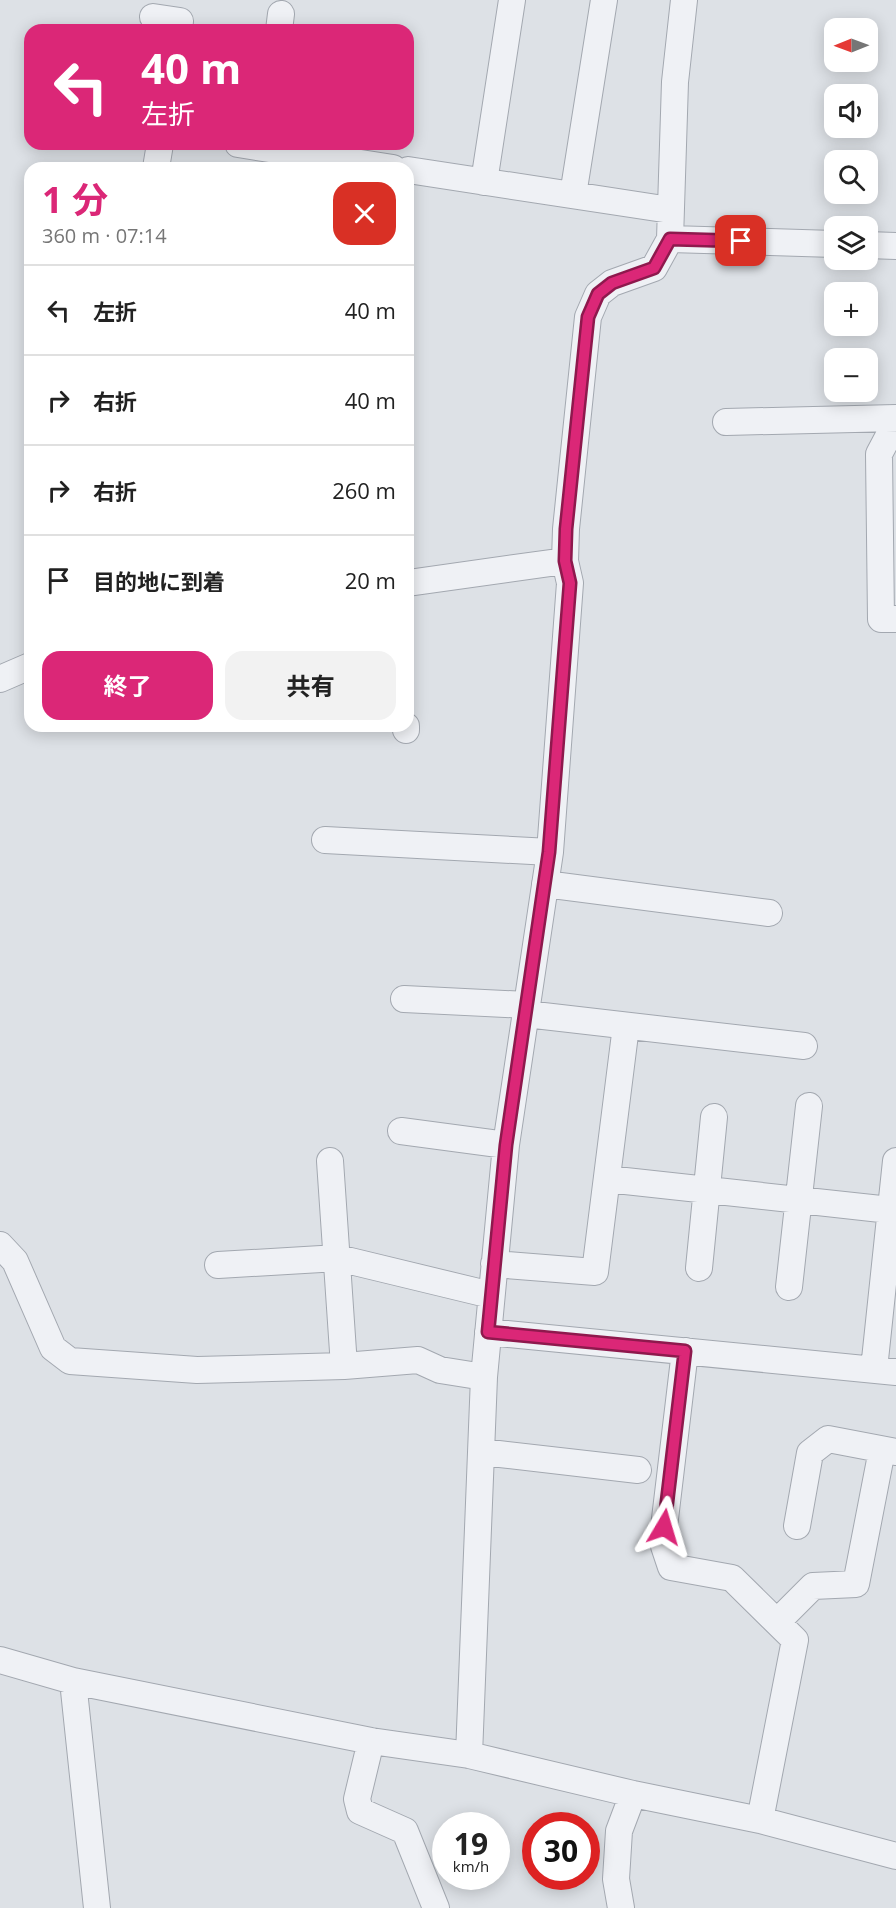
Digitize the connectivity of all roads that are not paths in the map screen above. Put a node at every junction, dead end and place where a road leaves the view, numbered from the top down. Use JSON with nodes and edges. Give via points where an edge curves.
{"nodes":[{"id":1,"x":512,"y":0,"type":"edge"},
{"id":2,"x":604,"y":0,"type":"edge"},
{"id":3,"x":684,"y":0,"type":"edge"},
{"id":4,"x":153,"y":17,"type":"dead end"},
{"id":5,"x":180,"y":24,"type":"edge"},
{"id":6,"x":283,"y":150,"type":"edge"},
{"id":7,"x":356,"y":162,"type":"edge"},
{"id":8,"x":414,"y":171,"type":"edge"},
{"id":9,"x":484,"y":182,"type":"junction"},
{"id":10,"x":573,"y":195,"type":"junction"},
{"id":11,"x":670,"y":210,"type":"junction"},
{"id":12,"x":670,"y":239,"type":"junction"},
{"id":13,"x":824,"y":244,"type":"edge"},
{"id":14,"x":878,"y":245,"type":"edge"},
{"id":15,"x":896,"y":246,"type":"edge"},
{"id":16,"x":896,"y":420,"type":"edge"},
{"id":17,"x":726,"y":422,"type":"dead end"},
{"id":18,"x":565,"y":561,"type":"junction"},
{"id":19,"x":414,"y":582,"type":"edge"},
{"id":20,"x":896,"y":619,"type":"edge"},
{"id":21,"x":24,"y":669,"type":"edge"},
{"id":22,"x":0,"y":679,"type":"edge"},
{"id":23,"x":325,"y":840,"type":"dead end"},
{"id":24,"x":549,"y":852,"type":"junction"},
{"id":25,"x":545,"y":884,"type":"junction"},
{"id":26,"x":769,"y":913,"type":"dead end"},
{"id":27,"x":404,"y":999,"type":"dead end"},
{"id":28,"x":526,"y":1010,"type":"junction"},
{"id":29,"x":626,"y":1026,"type":"junction"},
{"id":30,"x":804,"y":1046,"type":"dead end"},
{"id":31,"x":809,"y":1106,"type":"dead end"},
{"id":32,"x":714,"y":1117,"type":"dead end"},
{"id":33,"x":401,"y":1131,"type":"dead end"},
{"id":34,"x":506,"y":1145,"type":"junction"},
{"id":35,"x":330,"y":1161,"type":"dead end"},
{"id":36,"x":896,"y":1161,"type":"edge"},
{"id":37,"x":607,"y":1179,"type":"junction"},
{"id":38,"x":708,"y":1190,"type":"junction"},
{"id":39,"x":799,"y":1200,"type":"junction"},
{"id":40,"x":891,"y":1210,"type":"junction"},
{"id":41,"x":0,"y":1245,"type":"edge"},
{"id":42,"x":338,"y":1258,"type":"junction"},
{"id":43,"x":494,"y":1264,"type":"junction"},
{"id":44,"x":218,"y":1265,"type":"dead end"},
{"id":45,"x":699,"y":1268,"type":"dead end"},
{"id":46,"x":789,"y":1287,"type":"dead end"},
{"id":47,"x":492,"y":1295,"type":"junction"},
{"id":48,"x":488,"y":1332,"type":"junction"},
{"id":49,"x":685,"y":1351,"type":"junction"},
{"id":50,"x":344,"y":1366,"type":"junction"},
{"id":51,"x":885,"y":1370,"type":"edge"},
{"id":52,"x":484,"y":1377,"type":"junction"},
{"id":53,"x":889,"y":1451,"type":"edge"},
{"id":54,"x":482,"y":1452,"type":"junction"},
{"id":55,"x":638,"y":1470,"type":"dead end"},
{"id":56,"x":797,"y":1526,"type":"dead end"},
{"id":57,"x":777,"y":1622,"type":"junction"},
{"id":58,"x":0,"y":1660,"type":"edge"},
{"id":59,"x":73,"y":1681,"type":"junction"},
{"id":60,"x":371,"y":1741,"type":"junction"},
{"id":61,"x":469,"y":1755,"type":"junction"},
{"id":62,"x":633,"y":1794,"type":"junction"},
{"id":63,"x":760,"y":1820,"type":"junction"},
{"id":64,"x":896,"y":1856,"type":"edge"},
{"id":65,"x":97,"y":1908,"type":"edge"},
{"id":66,"x":436,"y":1908,"type":"edge"},
{"id":67,"x":621,"y":1908,"type":"edge"}],
"edges":[{"from":1,"to":9,"type":"street"},
{"from":2,"to":10,"type":"street"},
{"from":3,"to":11,"type":"street","via":[[675,82]]},
{"from":4,"to":5,"type":"street"},
{"from":6,"to":7,"type":"street"},
{"from":8,"to":9,"type":"street"},
{"from":9,"to":10,"type":"street"},
{"from":10,"to":11,"type":"street"},
{"from":11,"to":12,"type":"street"},
{"from":12,"to":13,"type":"street"},
{"from":12,"to":18,"type":"street","via":[[654,268],[612,283],[598,294],[588,317]]},
{"from":14,"to":15,"type":"street"},
{"from":16,"to":17,"type":"street"},
{"from":16,"to":20,"type":"street","via":[[879,454],[881,619]]},
{"from":18,"to":19,"type":"street"},
{"from":18,"to":24,"type":"street","via":[[570,583]]},
{"from":21,"to":22,"type":"street"},
{"from":23,"to":24,"type":"street"},
{"from":24,"to":25,"type":"street"},
{"from":25,"to":26,"type":"street"},
{"from":25,"to":28,"type":"street"},
{"from":27,"to":28,"type":"street"},
{"from":28,"to":29,"type":"street"},
{"from":28,"to":34,"type":"street"},
{"from":29,"to":30,"type":"street"},
{"from":29,"to":37,"type":"street"},
{"from":31,"to":39,"type":"street"},
{"from":32,"to":38,"type":"street"},
{"from":33,"to":34,"type":"street"},
{"from":34,"to":43,"type":"street"},
{"from":35,"to":42,"type":"street"},
{"from":36,"to":40,"type":"street"},
{"from":37,"to":38,"type":"street"},
{"from":37,"to":43,"type":"street","via":[[595,1272]]},
{"from":38,"to":39,"type":"street"},
{"from":38,"to":45,"type":"street"},
{"from":39,"to":40,"type":"street"},
{"from":39,"to":46,"type":"street"},
{"from":40,"to":51,"type":"street"},
{"from":41,"to":50,"type":"street","via":[[15,1261],[53,1348],[70,1361],[197,1370]]},
{"from":42,"to":44,"type":"street"},
{"from":42,"to":47,"type":"street"},
{"from":42,"to":50,"type":"street"},
{"from":43,"to":47,"type":"street"},
{"from":47,"to":48,"type":"street"},
{"from":48,"to":49,"type":"street"},
{"from":48,"to":52,"type":"street"},
{"from":49,"to":51,"type":"street"},
{"from":49,"to":57,"type":"street","via":[[664,1527],[664,1546],[671,1568],[732,1578]]},
{"from":50,"to":52,"type":"street","via":[[418,1360],[440,1370]]},
{"from":52,"to":54,"type":"street"},
{"from":53,"to":56,"type":"street","via":[[828,1439],[810,1453]]},
{"from":53,"to":57,"type":"street","via":[[856,1584],[813,1586]]},
{"from":54,"to":55,"type":"street"},
{"from":54,"to":61,"type":"street"},
{"from":57,"to":63,"type":"street","via":[[795,1640]]},
{"from":58,"to":59,"type":"street"},
{"from":59,"to":60,"type":"street"},
{"from":59,"to":65,"type":"street"},
{"from":60,"to":61,"type":"street"},
{"from":60,"to":66,"type":"street","via":[[357,1799],[360,1811],[405,1831]]},
{"from":61,"to":62,"type":"street"},
{"from":62,"to":63,"type":"street"},
{"from":62,"to":67,"type":"street","via":[[619,1831],[616,1879]]},
{"from":63,"to":64,"type":"street"}]}
